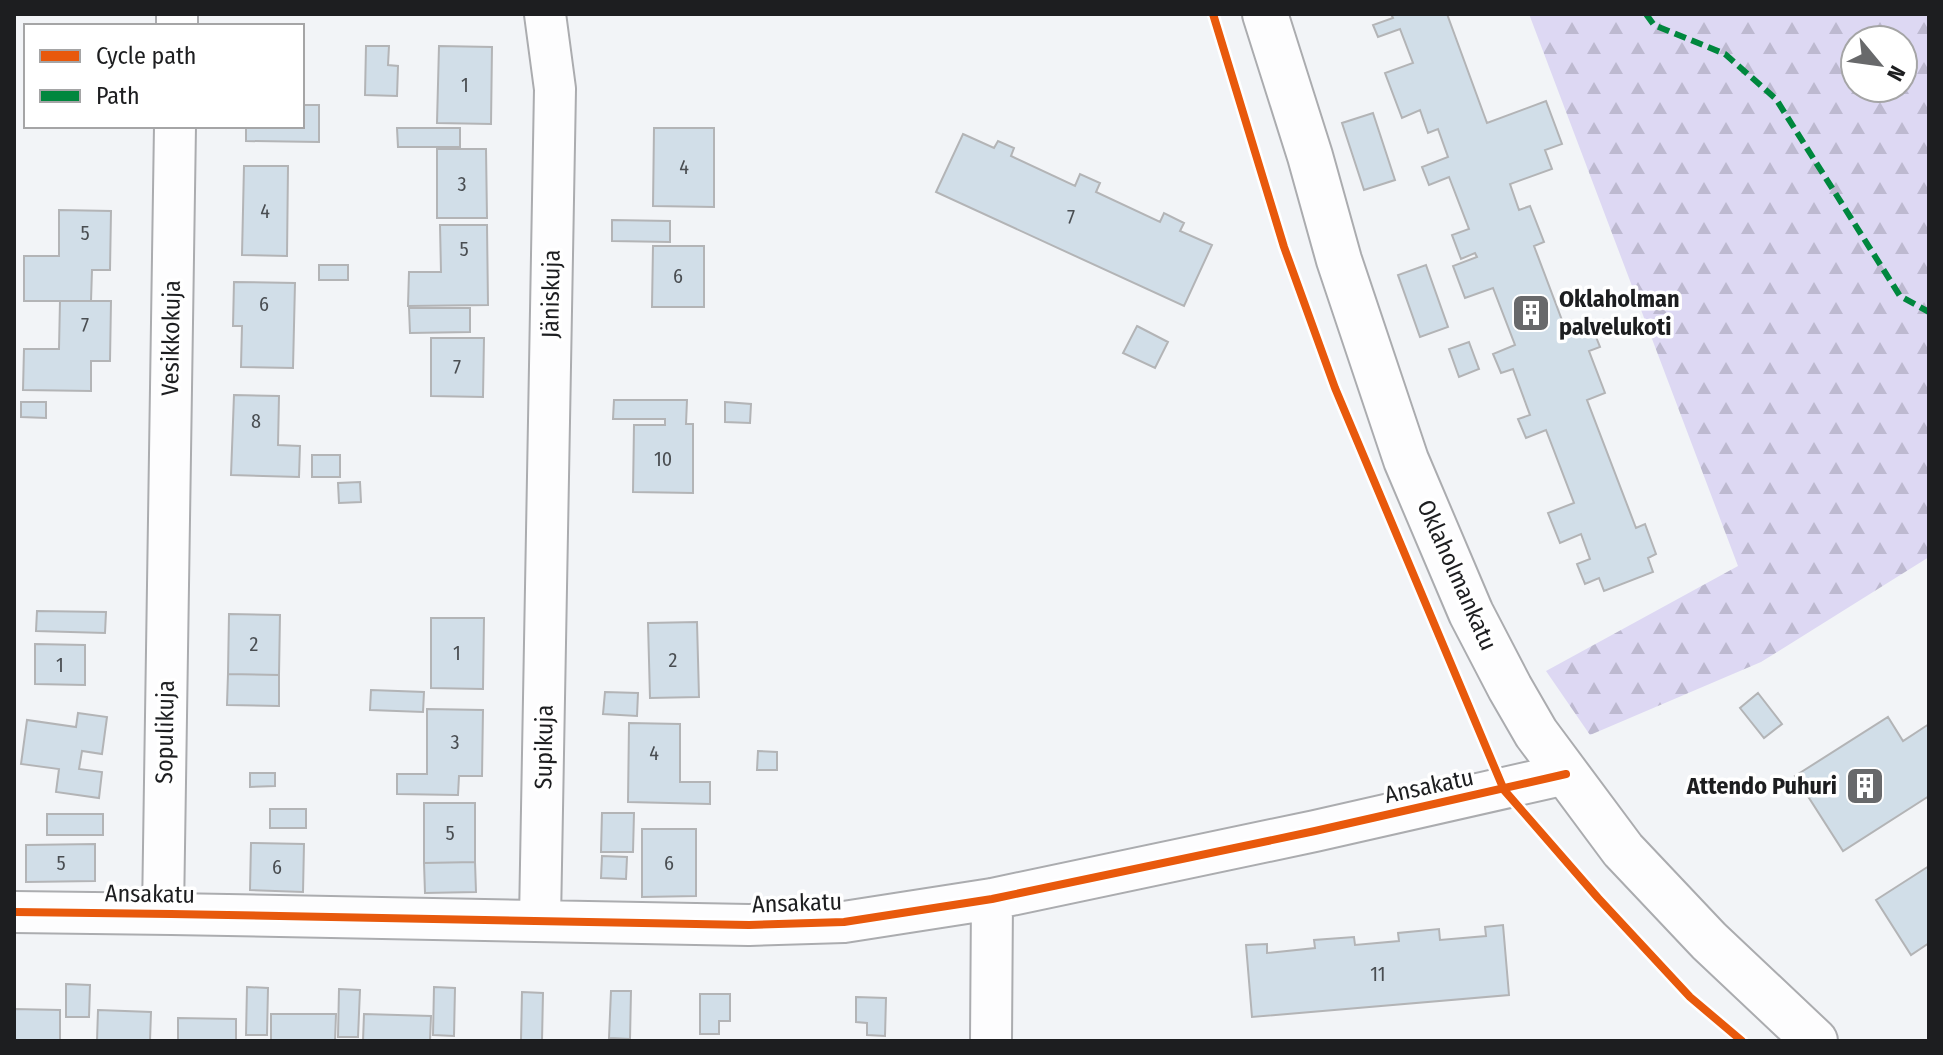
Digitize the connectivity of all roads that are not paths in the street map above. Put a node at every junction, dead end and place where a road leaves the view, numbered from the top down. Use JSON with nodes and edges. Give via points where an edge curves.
{"nodes":[{"id":1,"x":545,"y":14,"type":"edge"},
{"id":2,"x":1265,"y":14,"type":"edge"},
{"id":3,"x":175,"y":128,"type":"edge"},
{"id":4,"x":167,"y":550,"type":"joint"},
{"id":5,"x":546,"y":574,"type":"joint"},
{"id":6,"x":1566,"y":774,"type":"junction"},
{"id":7,"x":992,"y":899,"type":"junction"},
{"id":8,"x":14,"y":912,"type":"edge"},
{"id":9,"x":163,"y":913,"type":"junction"},
{"id":10,"x":540,"y":920,"type":"junction"},
{"id":11,"x":991,"y":1041,"type":"edge"},
{"id":12,"x":1815,"y":1041,"type":"edge"}],
"edges":[{"from":1,"to":5,"type":"street","name":"Jäniskuja","via":[[555,89]]},
{"from":2,"to":6,"type":"street","name":"Oklaholmankatu","via":[[1406,460],[1471,613],[1536,733]]},
{"from":3,"to":4,"type":"street","name":"Vesikkokuja"},
{"from":4,"to":9,"type":"street","name":"Sopulikuja"},
{"from":5,"to":10,"type":"street","name":"Supikuja"},
{"from":6,"to":7,"type":"street","name":"Ansakatu"},
{"from":6,"to":12,"type":"street","name":"Oklaholmankatu","via":[[1623,850],[1675,907]]},
{"from":7,"to":10,"type":"street","name":"Ansakatu","via":[[844,922]]},
{"from":7,"to":11,"type":"street"},
{"from":8,"to":9,"type":"street","name":"Ansakatu"},
{"from":9,"to":10,"type":"street","name":"Ansakatu"}]}
